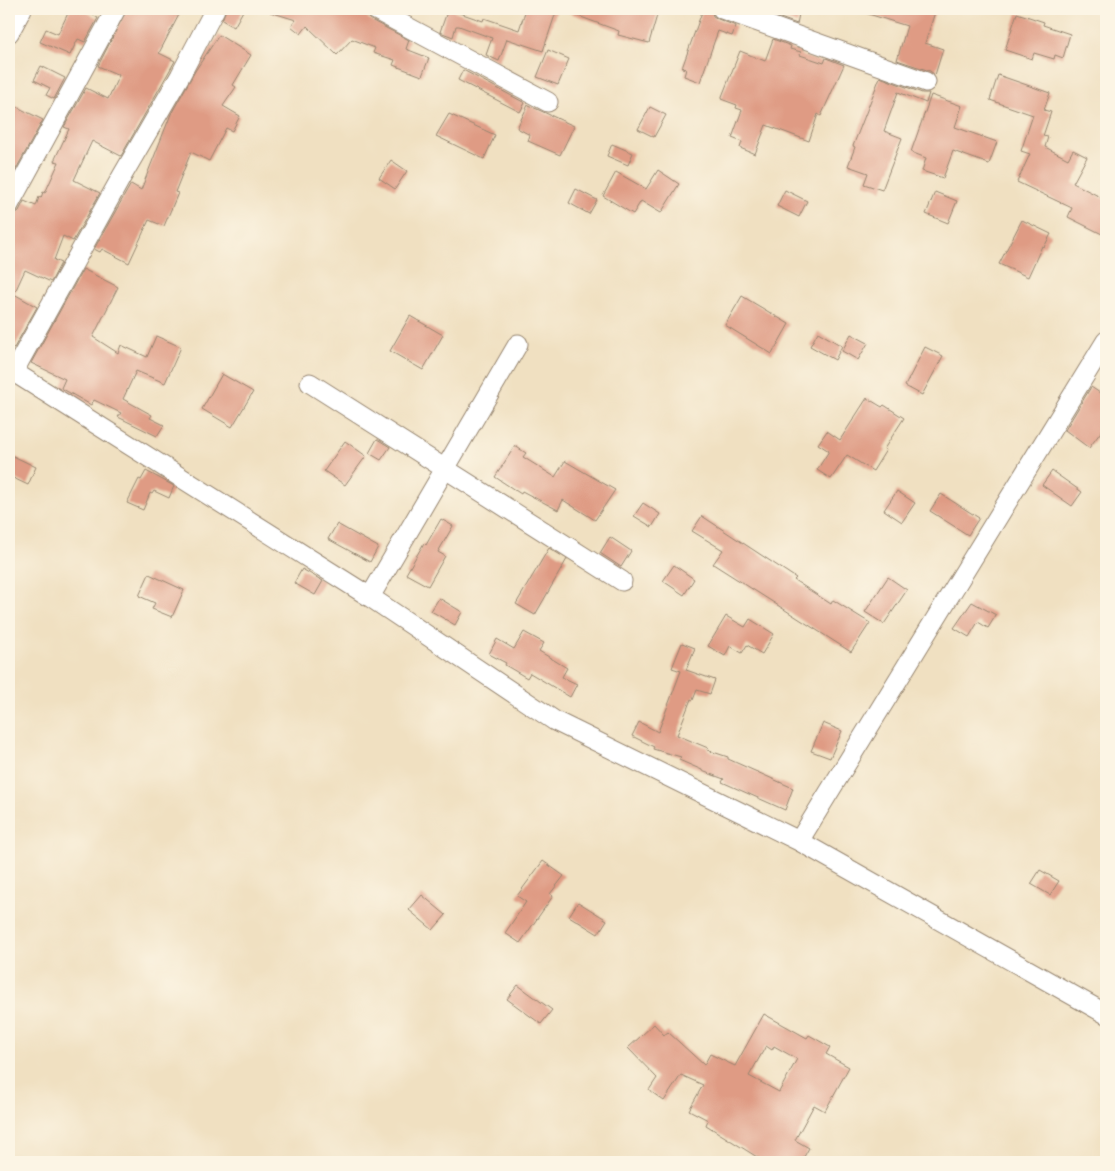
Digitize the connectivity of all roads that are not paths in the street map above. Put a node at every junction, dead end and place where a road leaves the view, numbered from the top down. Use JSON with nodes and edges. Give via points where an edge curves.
{"nodes":[{"id":1,"x":22,"y":9,"type":"edge"},
{"id":2,"x":116,"y":9,"type":"edge"},
{"id":3,"x":215,"y":9,"type":"edge"},
{"id":4,"x":374,"y":9,"type":"edge"},
{"id":5,"x":722,"y":9,"type":"edge"},
{"id":6,"x":9,"y":33,"type":"edge"},
{"id":7,"x":926,"y":82,"type":"dead end"},
{"id":8,"x":548,"y":102,"type":"dead end"},
{"id":9,"x":9,"y":205,"type":"edge"},
{"id":10,"x":1106,"y":341,"type":"edge"},
{"id":11,"x":518,"y":344,"type":"dead end"},
{"id":12,"x":11,"y":370,"type":"edge"},
{"id":13,"x":310,"y":383,"type":"dead end"},
{"id":14,"x":445,"y":469,"type":"junction"},
{"id":15,"x":622,"y":581,"type":"dead end"},
{"id":16,"x":370,"y":597,"type":"junction"},
{"id":17,"x":799,"y":841,"type":"junction"},
{"id":18,"x":1106,"y":1014,"type":"edge"}],
"edges":[{"from":1,"to":6,"type":"street"},
{"from":2,"to":9,"type":"street"},
{"from":3,"to":12,"type":"street"},
{"from":4,"to":8,"type":"street"},
{"from":5,"to":7,"type":"street"},
{"from":10,"to":17,"type":"street"},
{"from":11,"to":14,"type":"street"},
{"from":12,"to":16,"type":"street"},
{"from":13,"to":14,"type":"street"},
{"from":14,"to":15,"type":"street"},
{"from":14,"to":16,"type":"street"},
{"from":16,"to":17,"type":"street","via":[[555,721]]},
{"from":17,"to":18,"type":"street"}]}
